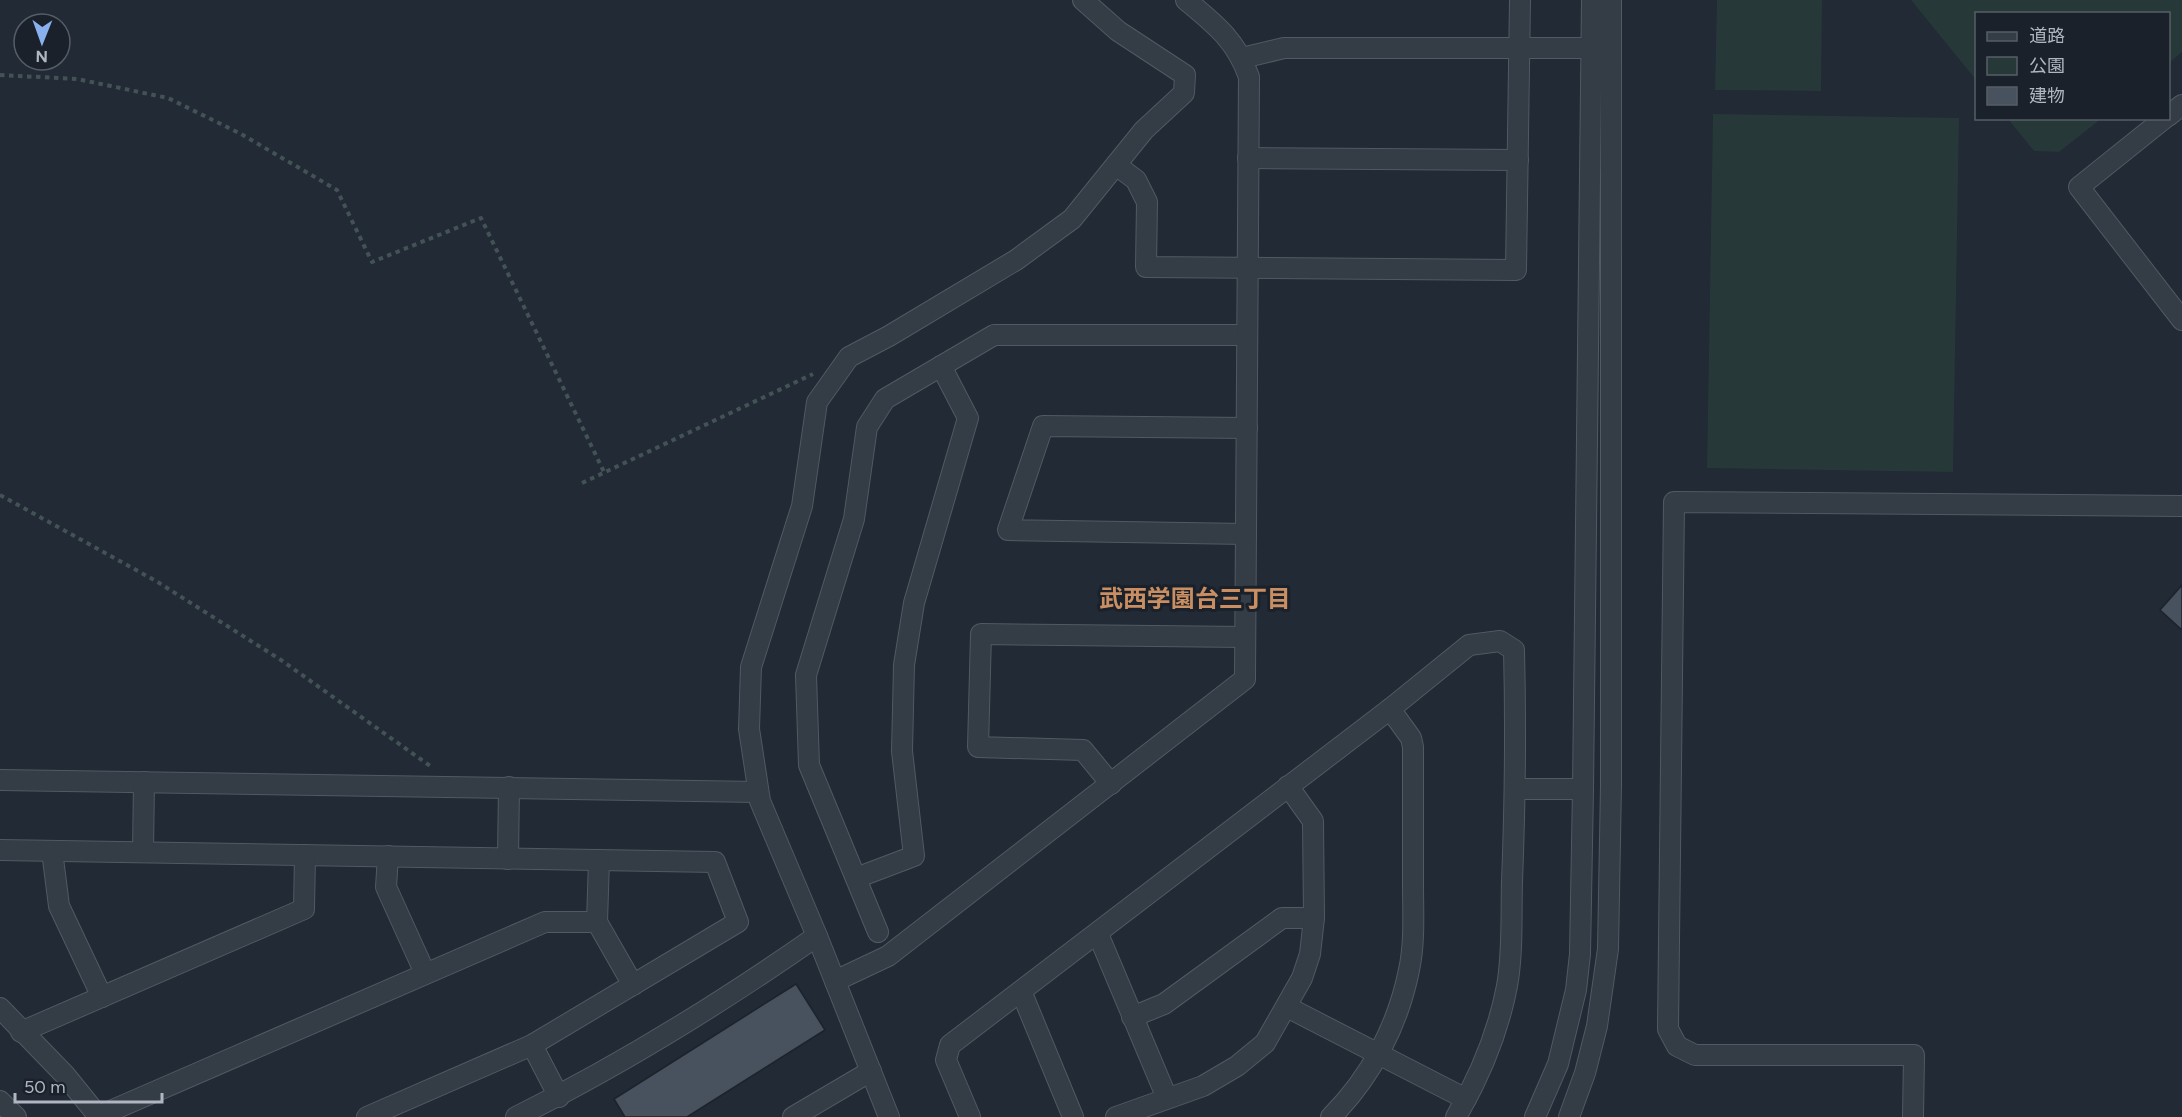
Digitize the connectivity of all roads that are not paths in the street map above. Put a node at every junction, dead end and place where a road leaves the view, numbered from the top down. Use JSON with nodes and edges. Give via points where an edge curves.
{"nodes":[{"id":1,"x":1083,"y":0,"type":"edge"},
{"id":2,"x":1186,"y":0,"type":"edge"},
{"id":3,"x":1520,"y":0,"type":"edge"},
{"id":4,"x":1592,"y":0,"type":"edge"},
{"id":5,"x":1611,"y":0,"type":"edge"},
{"id":6,"x":1519,"y":48,"type":"junction"},
{"id":7,"x":1591,"y":48,"type":"junction"},
{"id":8,"x":1611,"y":48,"type":"junction"},
{"id":9,"x":1242,"y":58,"type":"junction"},
{"id":10,"x":2182,"y":105,"type":"edge"},
{"id":11,"x":2170,"y":115,"type":"edge"},
{"id":12,"x":2163,"y":120,"type":"edge"},
{"id":13,"x":1248,"y":158,"type":"junction"},
{"id":14,"x":1518,"y":160,"type":"junction"},
{"id":15,"x":1116,"y":165,"type":"junction"},
{"id":16,"x":1248,"y":268,"type":"junction"},
{"id":17,"x":2182,"y":320,"type":"edge"},
{"id":18,"x":1247,"y":335,"type":"junction"},
{"id":19,"x":941,"y":366,"type":"junction"},
{"id":20,"x":1247,"y":428,"type":"junction"},
{"id":21,"x":2182,"y":506,"type":"edge"},
{"id":22,"x":1246,"y":534,"type":"junction"},
{"id":23,"x":1245,"y":637,"type":"junction"},
{"id":24,"x":1390,"y":709,"type":"junction"},
{"id":25,"x":0,"y":780,"type":"edge"},
{"id":26,"x":144,"y":782,"type":"junction"},
{"id":27,"x":1111,"y":784,"type":"junction"},
{"id":28,"x":1288,"y":786,"type":"junction"},
{"id":29,"x":509,"y":787,"type":"junction"},
{"id":30,"x":1515,"y":789,"type":"junction"},
{"id":31,"x":1584,"y":789,"type":"junction"},
{"id":32,"x":758,"y":792,"type":"junction"},
{"id":33,"x":0,"y":850,"type":"edge"},
{"id":34,"x":52,"y":851,"type":"junction"},
{"id":35,"x":143,"y":852,"type":"junction"},
{"id":36,"x":304,"y":855,"type":"junction"},
{"id":37,"x":388,"y":856,"type":"junction"},
{"id":38,"x":508,"y":858,"type":"junction"},
{"id":39,"x":599,"y":860,"type":"junction"},
{"id":40,"x":856,"y":878,"type":"junction"},
{"id":41,"x":1314,"y":918,"type":"junction"},
{"id":42,"x":597,"y":922,"type":"junction"},
{"id":43,"x":878,"y":932,"type":"dead end"},
{"id":44,"x":1098,"y":934,"type":"junction"},
{"id":45,"x":817,"y":936,"type":"junction"},
{"id":46,"x":425,"y":973,"type":"junction"},
{"id":47,"x":835,"y":981,"type":"junction"},
{"id":48,"x":633,"y":985,"type":"junction"},
{"id":49,"x":1021,"y":991,"type":"junction"},
{"id":50,"x":102,"y":997,"type":"junction"},
{"id":51,"x":1287,"y":1007,"type":"junction"},
{"id":52,"x":0,"y":1008,"type":"edge"},
{"id":53,"x":1132,"y":1017,"type":"junction"},
{"id":54,"x":21,"y":1032,"type":"junction"},
{"id":55,"x":531,"y":1045,"type":"junction"},
{"id":56,"x":1379,"y":1054,"type":"junction"},
{"id":57,"x":871,"y":1071,"type":"junction"},
{"id":58,"x":559,"y":1096,"type":"junction"},
{"id":59,"x":1167,"y":1098,"type":"junction"},
{"id":60,"x":1466,"y":1099,"type":"junction"},
{"id":61,"x":0,"y":1101,"type":"edge"},
{"id":62,"x":99,"y":1116,"type":"edge"},
{"id":63,"x":16,"y":1117,"type":"edge"},
{"id":64,"x":367,"y":1117,"type":"edge"},
{"id":65,"x":516,"y":1117,"type":"edge"},
{"id":66,"x":794,"y":1117,"type":"edge"},
{"id":67,"x":889,"y":1117,"type":"edge"},
{"id":68,"x":970,"y":1117,"type":"edge"},
{"id":69,"x":1073,"y":1117,"type":"edge"},
{"id":70,"x":1116,"y":1117,"type":"edge"},
{"id":71,"x":1331,"y":1117,"type":"edge"},
{"id":72,"x":1456,"y":1117,"type":"edge"},
{"id":73,"x":1535,"y":1117,"type":"edge"},
{"id":74,"x":1569,"y":1117,"type":"edge"},
{"id":75,"x":1913,"y":1117,"type":"edge"}],
"edges":[{"from":1,"to":15,"type":"street","via":[[1118,31],[1185,75],[1184,93],[1144,130]]},
{"from":2,"to":9,"type":"street","via":[[1220,28]]},
{"from":3,"to":6,"type":"street"},
{"from":4,"to":7,"type":"street"},
{"from":5,"to":8,"type":"street"},
{"from":6,"to":7,"type":"street"},
{"from":6,"to":9,"type":"street","via":[[1284,48]]},
{"from":6,"to":14,"type":"street"},
{"from":7,"to":8,"type":"street"},
{"from":7,"to":31,"type":"street"},
{"from":8,"to":74,"type":"street","via":[[1608,949],[1597,1026]]},
{"from":9,"to":13,"type":"street","via":[[1249,76]]},
{"from":10,"to":11,"type":"street"},
{"from":12,"to":17,"type":"street","via":[[2079,187]]},
{"from":13,"to":14,"type":"street"},
{"from":13,"to":16,"type":"street"},
{"from":14,"to":16,"type":"street","via":[[1516,270]]},
{"from":15,"to":16,"type":"street","via":[[1136,180],[1148,202],[1146,267]]},
{"from":15,"to":32,"type":"street","via":[[1072,219],[1016,260],[849,357],[817,402],[802,506],[751,667],[749,729]]},
{"from":16,"to":18,"type":"street"},
{"from":18,"to":19,"type":"street","via":[[994,334]]},
{"from":18,"to":20,"type":"street"},
{"from":19,"to":40,"type":"street","via":[[885,399],[867,427],[854,519],[806,675],[808,765]]},
{"from":19,"to":40,"type":"street","via":[[968,418],[914,603],[904,665],[902,751],[914,856]]},
{"from":20,"to":22,"type":"street"},
{"from":20,"to":22,"type":"street","via":[[1043,426],[1008,530]]},
{"from":21,"to":75,"type":"street","via":[[1674,502],[1668,1029],[1677,1046],[1695,1055],[1914,1055]]},
{"from":22,"to":23,"type":"street"},
{"from":23,"to":27,"type":"street","via":[[1245,680]]},
{"from":23,"to":27,"type":"street","via":[[981,634],[978,747],[1083,750]]},
{"from":24,"to":28,"type":"street"},
{"from":24,"to":30,"type":"street","via":[[1469,645],[1500,641],[1514,650]]},
{"from":24,"to":56,"type":"street","via":[[1413,747],[1413,938],[1409,970]]},
{"from":25,"to":26,"type":"street"},
{"from":26,"to":29,"type":"street"},
{"from":26,"to":35,"type":"street"},
{"from":27,"to":47,"type":"street","via":[[888,956]]},
{"from":28,"to":41,"type":"street","via":[[1313,820]]},
{"from":28,"to":44,"type":"street"},
{"from":29,"to":32,"type":"street"},
{"from":29,"to":38,"type":"street"},
{"from":30,"to":31,"type":"street"},
{"from":30,"to":60,"type":"street","via":[[1507,986],[1481,1070]]},
{"from":31,"to":73,"type":"street","via":[[1576,990],[1558,1064]]},
{"from":32,"to":45,"type":"street"},
{"from":33,"to":34,"type":"street"},
{"from":34,"to":35,"type":"street"},
{"from":34,"to":50,"type":"street","via":[[58,906]]},
{"from":35,"to":36,"type":"street"},
{"from":36,"to":37,"type":"street"},
{"from":36,"to":50,"type":"street","via":[[304,909]]},
{"from":37,"to":38,"type":"street"},
{"from":37,"to":46,"type":"street","via":[[386,887]]},
{"from":38,"to":39,"type":"street"},
{"from":39,"to":42,"type":"street"},
{"from":39,"to":48,"type":"street","via":[[715,862],[738,922]]},
{"from":40,"to":43,"type":"street"},
{"from":41,"to":51,"type":"street","via":[[1307,962]]},
{"from":41,"to":53,"type":"street","via":[[1282,918],[1164,1004]]},
{"from":42,"to":46,"type":"street","via":[[545,922]]},
{"from":42,"to":48,"type":"street"},
{"from":44,"to":49,"type":"street"},
{"from":44,"to":53,"type":"street"},
{"from":45,"to":47,"type":"street"},
{"from":45,"to":58,"type":"street","via":[[748,984]]},
{"from":46,"to":62,"type":"street"},
{"from":47,"to":57,"type":"street"},
{"from":48,"to":55,"type":"street"},
{"from":49,"to":68,"type":"street","via":[[950,1045],[946,1060]]},
{"from":49,"to":69,"type":"street"},
{"from":50,"to":54,"type":"street"},
{"from":51,"to":56,"type":"street"},
{"from":51,"to":59,"type":"street","via":[[1264,1043],[1237,1066],[1203,1086]]},
{"from":52,"to":54,"type":"street"},
{"from":53,"to":59,"type":"street"},
{"from":54,"to":62,"type":"street"},
{"from":55,"to":58,"type":"street"},
{"from":55,"to":64,"type":"street"},
{"from":56,"to":60,"type":"street"},
{"from":56,"to":71,"type":"street","via":[[1347,1101]]},
{"from":57,"to":66,"type":"street"},
{"from":57,"to":67,"type":"street"},
{"from":58,"to":65,"type":"street"},
{"from":59,"to":70,"type":"street"},
{"from":60,"to":72,"type":"street"},
{"from":61,"to":63,"type":"street"}]}
